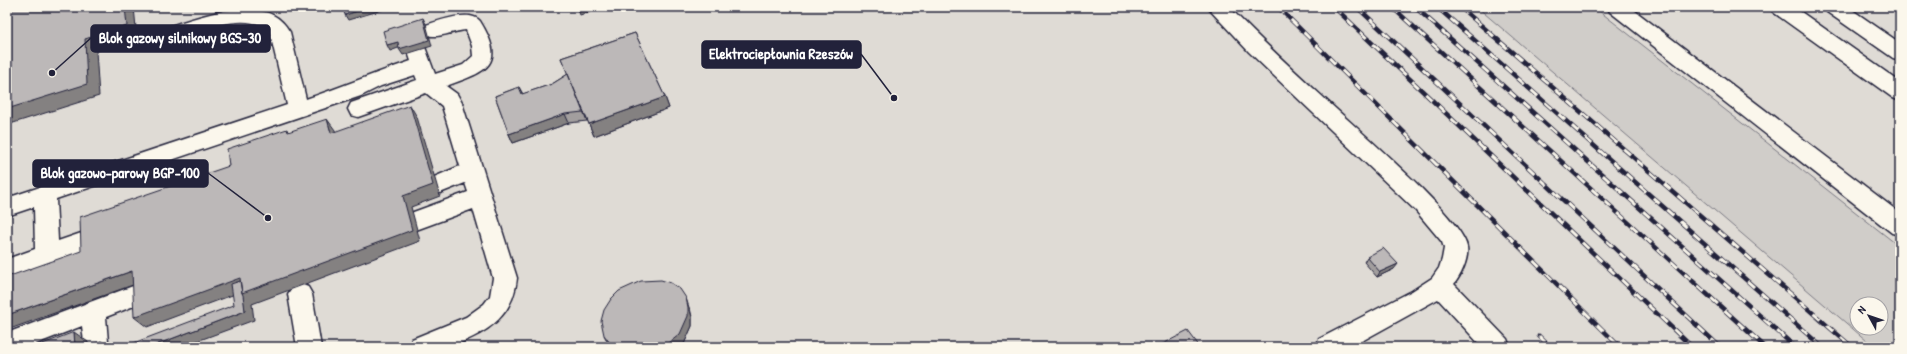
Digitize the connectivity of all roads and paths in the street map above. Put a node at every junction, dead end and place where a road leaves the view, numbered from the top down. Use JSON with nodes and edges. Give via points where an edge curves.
{"nodes":[{"id":1,"x":1217,"y":7,"type":"edge"},
{"id":2,"x":1617,"y":7,"type":"edge"},
{"id":3,"x":1780,"y":7,"type":"edge"},
{"id":4,"x":1834,"y":7,"type":"edge"},
{"id":5,"x":433,"y":30,"type":"dead end"},
{"id":6,"x":162,"y":36,"type":"dead end"},
{"id":7,"x":1900,"y":53,"type":"edge"},
{"id":8,"x":423,"y":67,"type":"junction"},
{"id":9,"x":1900,"y":93,"type":"edge"},
{"id":10,"x":298,"y":110,"type":"junction"},
{"id":11,"x":473,"y":170,"type":"junction"},
{"id":12,"x":440,"y":184,"type":"dead end"},
{"id":13,"x":45,"y":194,"type":"junction"},
{"id":14,"x":481,"y":196,"type":"junction"},
{"id":15,"x":7,"y":207,"type":"edge"},
{"id":16,"x":416,"y":222,"type":"dead end"},
{"id":17,"x":1900,"y":226,"type":"edge"},
{"id":18,"x":90,"y":240,"type":"edge"},
{"id":19,"x":47,"y":255,"type":"junction"},
{"id":20,"x":7,"y":270,"type":"edge"},
{"id":21,"x":1440,"y":284,"type":"junction"},
{"id":22,"x":141,"y":293,"type":"edge"},
{"id":23,"x":300,"y":294,"type":"dead end"},
{"id":24,"x":93,"y":311,"type":"junction"},
{"id":25,"x":96,"y":342,"type":"edge"},
{"id":26,"x":7,"y":344,"type":"edge"},
{"id":27,"x":309,"y":347,"type":"edge"},
{"id":28,"x":421,"y":347,"type":"edge"},
{"id":29,"x":1328,"y":347,"type":"edge"},
{"id":30,"x":1498,"y":347,"type":"edge"}],
"edges":[{"from":1,"to":21,"type":"lane","via":[[1441,223],[1452,237],[1456,248],[1449,273]]},
{"from":2,"to":17,"type":"lane"},
{"from":3,"to":9,"type":"lane"},
{"from":4,"to":7,"type":"lane"},
{"from":5,"to":8,"type":"lane","via":[[453,24],[471,23],[484,51],[484,58],[470,70]]},
{"from":6,"to":10,"type":"lane","via":[[220,18],[259,17],[273,23],[280,32]]},
{"from":8,"to":10,"type":"lane","via":[[374,81],[358,109]]},
{"from":8,"to":11,"type":"lane","via":[[436,90],[447,96],[452,103]]},
{"from":10,"to":13,"type":"lane"},
{"from":11,"to":12,"type":"lane"},
{"from":11,"to":14,"type":"lane"},
{"from":13,"to":15,"type":"lane"},
{"from":13,"to":19,"type":"lane"},
{"from":14,"to":16,"type":"lane"},
{"from":14,"to":28,"type":"lane","via":[[505,278],[504,292],[497,306],[481,320]]},
{"from":18,"to":19,"type":"lane"},
{"from":19,"to":20,"type":"lane"},
{"from":21,"to":29,"type":"lane","via":[[1420,298]]},
{"from":21,"to":30,"type":"lane"},
{"from":22,"to":24,"type":"lane"},
{"from":23,"to":27,"type":"lane"},
{"from":24,"to":25,"type":"lane"},
{"from":24,"to":26,"type":"lane"}]}
